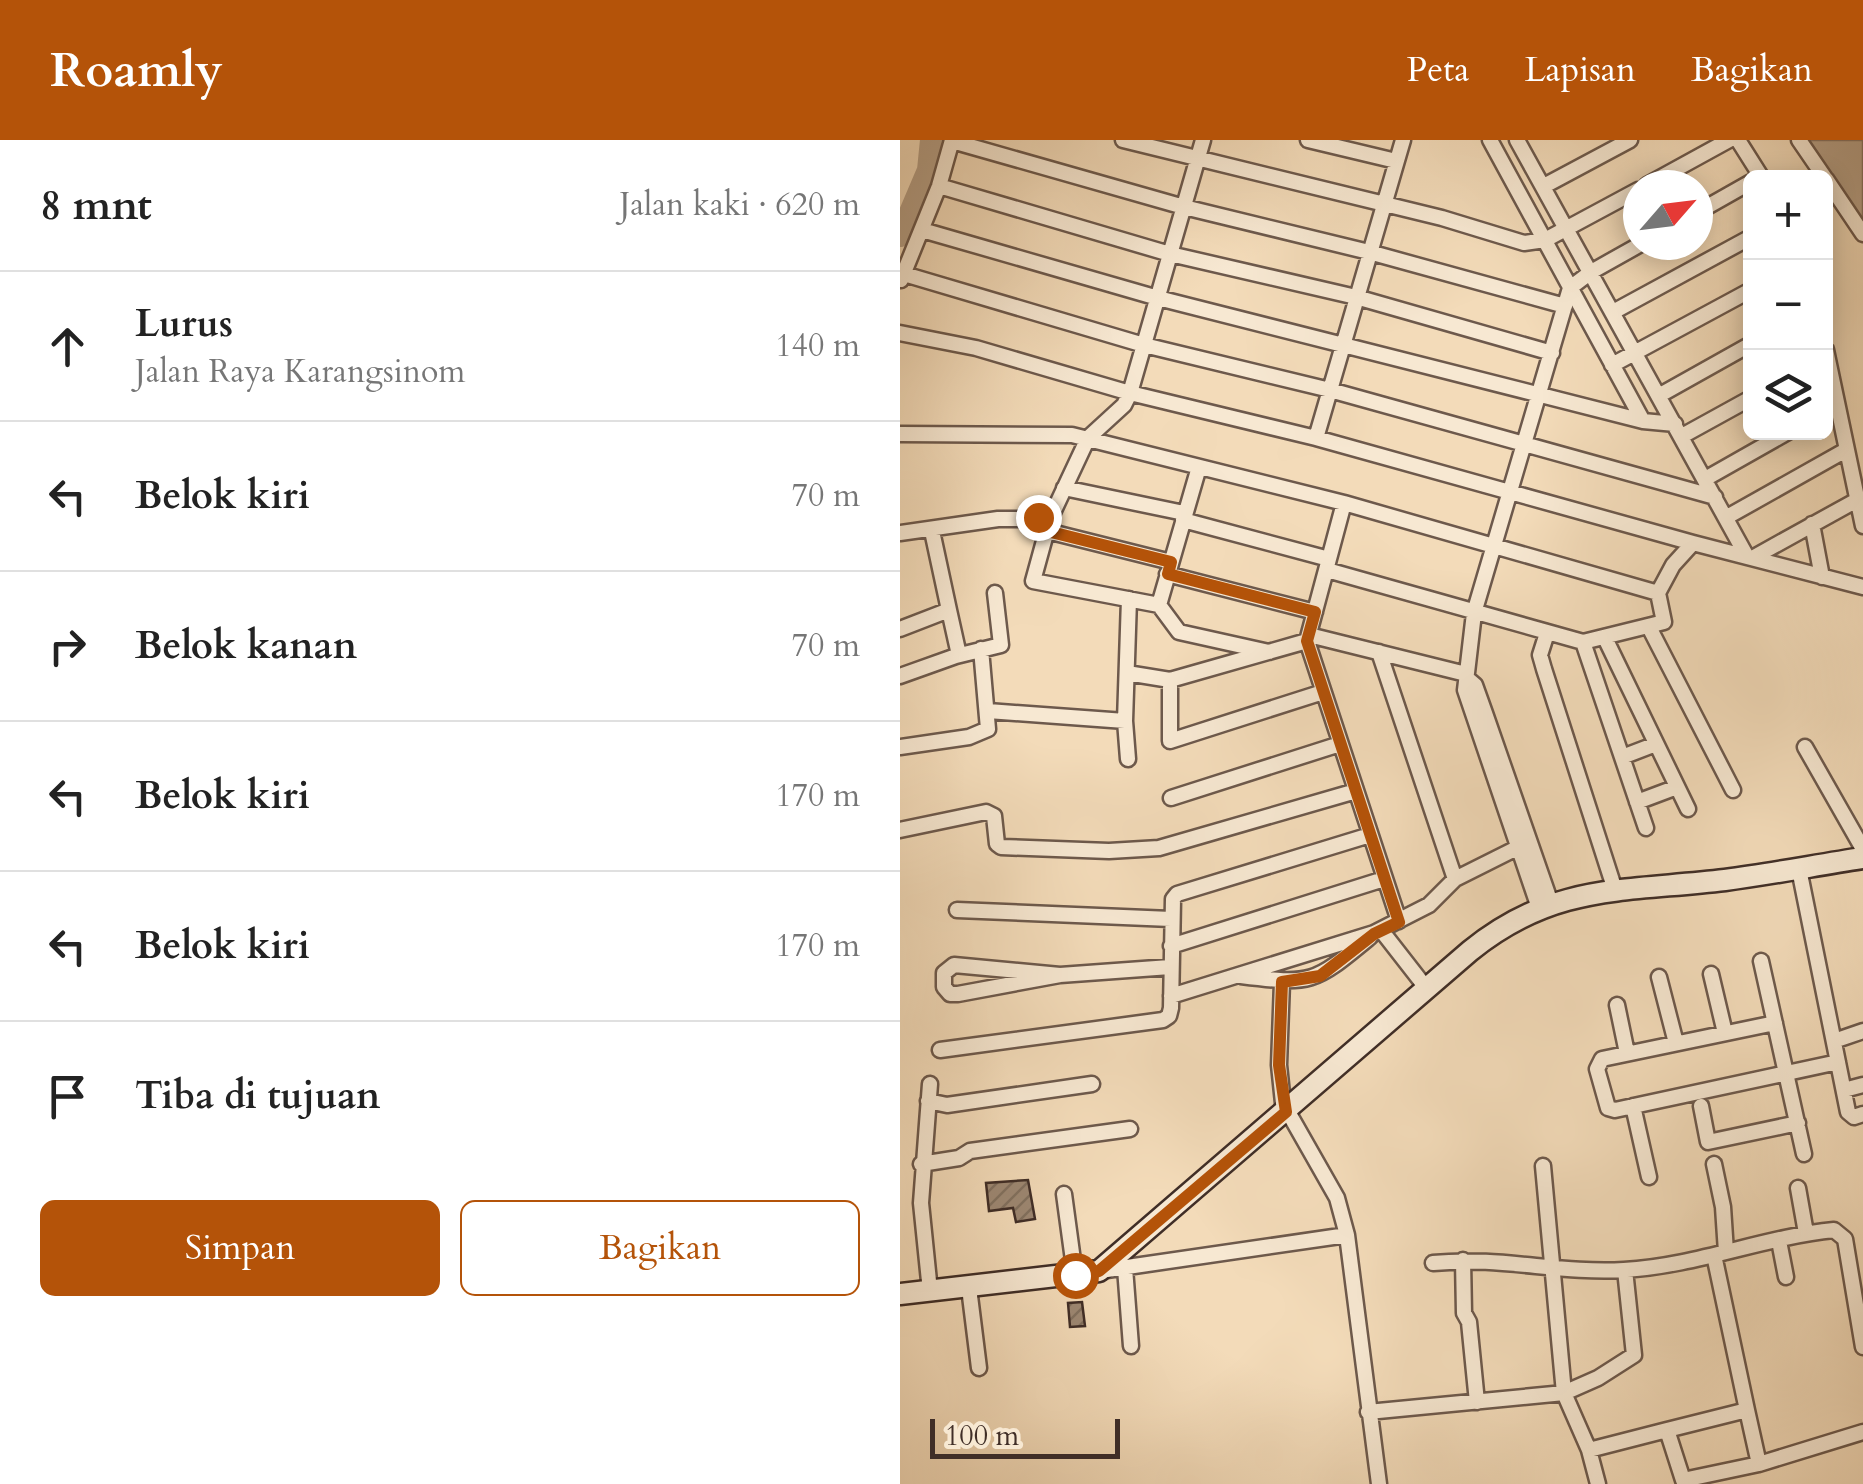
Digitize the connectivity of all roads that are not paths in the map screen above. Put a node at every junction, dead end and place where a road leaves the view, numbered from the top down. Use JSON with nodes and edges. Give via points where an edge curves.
{"nodes":[{"id":1,"x":952,"y":140,"type":"edge"},
{"id":2,"x":1013,"y":140,"type":"edge"},
{"id":3,"x":1123,"y":140,"type":"edge"},
{"id":4,"x":1203,"y":140,"type":"edge"},
{"id":5,"x":1308,"y":140,"type":"edge"},
{"id":6,"x":1402,"y":140,"type":"edge"},
{"id":7,"x":1490,"y":140,"type":"edge"},
{"id":8,"x":1630,"y":140,"type":"edge"},
{"id":9,"x":1730,"y":140,"type":"edge"},
{"id":10,"x":1738,"y":140,"type":"edge"},
{"id":11,"x":1799,"y":140,"type":"edge"},
{"id":12,"x":1523,"y":142,"type":"edge"},
{"id":13,"x":1008,"y":157,"type":"junction"},
{"id":14,"x":1197,"y":160,"type":"junction"},
{"id":15,"x":1396,"y":161,"type":"junction"},
{"id":16,"x":1674,"y":170,"type":"edge"},
{"id":17,"x":1757,"y":170,"type":"edge"},
{"id":18,"x":1820,"y":170,"type":"edge"},
{"id":19,"x":939,"y":186,"type":"junction"},
{"id":20,"x":1544,"y":186,"type":"junction"},
{"id":21,"x":1743,"y":186,"type":"edge"},
{"id":22,"x":1833,"y":190,"type":"edge"},
{"id":23,"x":1623,"y":198,"type":"edge"},
{"id":24,"x":1713,"y":203,"type":"edge"},
{"id":25,"x":1383,"y":204,"type":"junction"},
{"id":26,"x":1184,"y":208,"type":"junction"},
{"id":27,"x":1567,"y":228,"type":"junction"},
{"id":28,"x":922,"y":230,"type":"junction"},
{"id":29,"x":1863,"y":234,"type":"edge"},
{"id":30,"x":1545,"y":240,"type":"junction"},
{"id":31,"x":1743,"y":241,"type":"edge"},
{"id":32,"x":1370,"y":252,"type":"junction"},
{"id":33,"x":1170,"y":254,"type":"junction"},
{"id":34,"x":1623,"y":254,"type":"edge"},
{"id":35,"x":1591,"y":272,"type":"junction"},
{"id":36,"x":902,"y":278,"type":"edge"},
{"id":37,"x":1570,"y":288,"type":"junction"},
{"id":38,"x":1743,"y":294,"type":"edge"},
{"id":39,"x":1356,"y":297,"type":"junction"},
{"id":40,"x":1158,"y":298,"type":"junction"},
{"id":41,"x":1565,"y":306,"type":"junction"},
{"id":42,"x":1613,"y":312,"type":"junction"},
{"id":43,"x":900,"y":333,"type":"edge"},
{"id":44,"x":1144,"y":345,"type":"junction"},
{"id":45,"x":1344,"y":345,"type":"junction"},
{"id":46,"x":1743,"y":348,"type":"edge"},
{"id":47,"x":1635,"y":352,"type":"junction"},
{"id":48,"x":1552,"y":353,"type":"junction"},
{"id":49,"x":1612,"y":365,"type":"junction"},
{"id":50,"x":1330,"y":390,"type":"junction"},
{"id":51,"x":1130,"y":393,"type":"junction"},
{"id":52,"x":1540,"y":394,"type":"junction"},
{"id":53,"x":1660,"y":395,"type":"junction"},
{"id":54,"x":1743,"y":401,"type":"edge"},
{"id":55,"x":1833,"y":411,"type":"edge"},
{"id":56,"x":1643,"y":421,"type":"junction"},
{"id":57,"x":1679,"y":430,"type":"junction"},
{"id":58,"x":900,"y":434,"type":"edge"},
{"id":59,"x":1088,"y":438,"type":"junction"},
{"id":60,"x":1316,"y":438,"type":"junction"},
{"id":61,"x":1774,"y":440,"type":"edge"},
{"id":62,"x":1525,"y":443,"type":"junction"},
{"id":63,"x":1846,"y":450,"type":"junction"},
{"id":64,"x":1199,"y":467,"type":"junction"},
{"id":65,"x":1705,"y":479,"type":"junction"},
{"id":66,"x":1064,"y":488,"type":"junction"},
{"id":67,"x":1510,"y":493,"type":"junction"},
{"id":68,"x":1715,"y":497,"type":"junction"},
{"id":69,"x":1344,"y":503,"type":"junction"},
{"id":70,"x":1860,"y":504,"type":"edge"},
{"id":71,"x":1184,"y":517,"type":"junction"},
{"id":72,"x":1727,"y":518,"type":"junction"},
{"id":73,"x":1812,"y":524,"type":"junction"},
{"id":74,"x":1049,"y":525,"type":"junction"},
{"id":75,"x":1863,"y":526,"type":"edge"},
{"id":76,"x":932,"y":531,"type":"junction"},
{"id":77,"x":900,"y":533,"type":"edge"},
{"id":78,"x":1693,"y":543,"type":"junction"},
{"id":79,"x":1496,"y":546,"type":"junction"},
{"id":80,"x":1750,"y":556,"type":"junction"},
{"id":81,"x":1328,"y":565,"type":"junction"},
{"id":82,"x":1169,"y":568,"type":"junction"},
{"id":83,"x":1822,"y":577,"type":"junction"},
{"id":84,"x":1863,"y":587,"type":"edge"},
{"id":85,"x":994,"y":593,"type":"dead end"},
{"id":86,"x":1658,"y":593,"type":"junction"},
{"id":87,"x":1129,"y":599,"type":"junction"},
{"id":88,"x":1159,"y":605,"type":"junction"},
{"id":89,"x":949,"y":610,"type":"junction"},
{"id":90,"x":1315,"y":612,"type":"junction"},
{"id":91,"x":1474,"y":613,"type":"junction"},
{"id":92,"x":1649,"y":627,"type":"junction"},
{"id":93,"x":900,"y":630,"type":"edge"},
{"id":94,"x":1547,"y":633,"type":"junction"},
{"id":95,"x":1308,"y":638,"type":"junction"},
{"id":96,"x":1605,"y":638,"type":"junction"},
{"id":97,"x":1583,"y":642,"type":"junction"},
{"id":98,"x":981,"y":649,"type":"junction"},
{"id":99,"x":1269,"y":652,"type":"junction"},
{"id":100,"x":1379,"y":652,"type":"junction"},
{"id":101,"x":959,"y":655,"type":"junction"},
{"id":102,"x":1127,"y":672,"type":"junction"},
{"id":103,"x":900,"y":676,"type":"edge"},
{"id":104,"x":1467,"y":677,"type":"junction"},
{"id":105,"x":1170,"y":680,"type":"junction"},
{"id":106,"x":1324,"y":692,"type":"junction"},
{"id":107,"x":988,"y":712,"type":"junction"},
{"id":108,"x":1125,"y":721,"type":"junction"},
{"id":109,"x":1340,"y":744,"type":"junction"},
{"id":110,"x":1656,"y":744,"type":"junction"},
{"id":111,"x":900,"y":747,"type":"edge"},
{"id":112,"x":1805,"y":748,"type":"dead end"},
{"id":113,"x":1622,"y":758,"type":"junction"},
{"id":114,"x":1128,"y":760,"type":"dead end"},
{"id":115,"x":1677,"y":787,"type":"junction"},
{"id":116,"x":1733,"y":790,"type":"dead end"},
{"id":117,"x":1356,"y":791,"type":"junction"},
{"id":118,"x":1171,"y":798,"type":"dead end"},
{"id":119,"x":1637,"y":802,"type":"junction"},
{"id":120,"x":1688,"y":810,"type":"dead end"},
{"id":121,"x":1646,"y":828,"type":"dead end"},
{"id":122,"x":900,"y":830,"type":"edge"},
{"id":123,"x":1370,"y":835,"type":"junction"},
{"id":124,"x":1523,"y":844,"type":"junction"},
{"id":125,"x":1863,"y":849,"type":"edge"},
{"id":126,"x":1863,"y":858,"type":"edge"},
{"id":127,"x":1799,"y":869,"type":"junction"},
{"id":128,"x":1384,"y":879,"type":"junction"},
{"id":129,"x":1455,"y":879,"type":"junction"},
{"id":130,"x":1615,"y":890,"type":"junction"},
{"id":131,"x":1545,"y":905,"type":"junction"},
{"id":132,"x":958,"y":910,"type":"dead end"},
{"id":133,"x":1172,"y":918,"type":"junction"},
{"id":134,"x":1399,"y":922,"type":"junction"},
{"id":135,"x":1378,"y":932,"type":"junction"},
{"id":136,"x":1171,"y":946,"type":"junction"},
{"id":137,"x":1761,"y":961,"type":"dead end"},
{"id":138,"x":1170,"y":967,"type":"junction"},
{"id":139,"x":1711,"y":974,"type":"dead end"},
{"id":140,"x":1234,"y":975,"type":"junction"},
{"id":141,"x":1659,"y":977,"type":"dead end"},
{"id":142,"x":1010,"y":978,"type":"dead end"},
{"id":143,"x":1282,"y":982,"type":"junction"},
{"id":144,"x":1427,"y":989,"type":"junction"},
{"id":145,"x":1172,"y":996,"type":"junction"},
{"id":146,"x":1617,"y":1004,"type":"dead end"},
{"id":147,"x":1775,"y":1023,"type":"junction"},
{"id":148,"x":1863,"y":1032,"type":"edge"},
{"id":149,"x":1725,"y":1033,"type":"junction"},
{"id":150,"x":1834,"y":1041,"type":"junction"},
{"id":151,"x":1676,"y":1043,"type":"junction"},
{"id":152,"x":940,"y":1050,"type":"dead end"},
{"id":153,"x":1627,"y":1053,"type":"junction"},
{"id":154,"x":1838,"y":1062,"type":"junction"},
{"id":155,"x":1787,"y":1072,"type":"junction"},
{"id":156,"x":930,"y":1084,"type":"dead end"},
{"id":157,"x":1092,"y":1084,"type":"dead end"},
{"id":158,"x":1863,"y":1086,"type":"edge"},
{"id":159,"x":1844,"y":1090,"type":"junction"},
{"id":160,"x":928,"y":1101,"type":"junction"},
{"id":161,"x":1633,"y":1106,"type":"junction"},
{"id":162,"x":1701,"y":1106,"type":"dead end"},
{"id":163,"x":1286,"y":1112,"type":"junction"},
{"id":164,"x":1862,"y":1117,"type":"edge"},
{"id":165,"x":1798,"y":1123,"type":"junction"},
{"id":166,"x":1130,"y":1129,"type":"dead end"},
{"id":167,"x":1804,"y":1154,"type":"dead end"},
{"id":168,"x":921,"y":1164,"type":"junction"},
{"id":169,"x":1714,"y":1164,"type":"dead end"},
{"id":170,"x":1543,"y":1166,"type":"dead end"},
{"id":171,"x":1650,"y":1176,"type":"dead end"},
{"id":172,"x":1798,"y":1188,"type":"dead end"},
{"id":173,"x":1064,"y":1194,"type":"dead end"},
{"id":174,"x":1806,"y":1233,"type":"junction"},
{"id":175,"x":1347,"y":1235,"type":"junction"},
{"id":176,"x":1863,"y":1240,"type":"edge"},
{"id":177,"x":1779,"y":1241,"type":"junction"},
{"id":178,"x":1846,"y":1246,"type":"junction"},
{"id":179,"x":1720,"y":1254,"type":"junction"},
{"id":180,"x":1463,"y":1260,"type":"junction"},
{"id":181,"x":1434,"y":1263,"type":"dead end"},
{"id":182,"x":1552,"y":1267,"type":"junction"},
{"id":183,"x":1125,"y":1268,"type":"junction"},
{"id":184,"x":1625,"y":1270,"type":"junction"},
{"id":185,"x":1099,"y":1271,"type":"junction"},
{"id":186,"x":1075,"y":1275,"type":"junction"},
{"id":187,"x":1786,"y":1278,"type":"dead end"},
{"id":188,"x":970,"y":1288,"type":"junction"},
{"id":189,"x":930,"y":1292,"type":"junction"},
{"id":190,"x":900,"y":1294,"type":"edge"},
{"id":191,"x":1132,"y":1346,"type":"dead end"},
{"id":192,"x":1863,"y":1347,"type":"edge"},
{"id":193,"x":979,"y":1368,"type":"dead end"},
{"id":194,"x":1564,"y":1393,"type":"junction"},
{"id":195,"x":1478,"y":1402,"type":"junction"},
{"id":196,"x":1748,"y":1410,"type":"junction"},
{"id":197,"x":1368,"y":1412,"type":"junction"},
{"id":198,"x":1667,"y":1430,"type":"junction"},
{"id":199,"x":1863,"y":1432,"type":"edge"},
{"id":200,"x":1589,"y":1450,"type":"junction"},
{"id":201,"x":1759,"y":1464,"type":"junction"},
{"id":202,"x":1683,"y":1482,"type":"edge"},
{"id":203,"x":1379,"y":1484,"type":"edge"},
{"id":204,"x":1598,"y":1484,"type":"edge"}],
"edges":[{"from":1,"to":13,"type":"street"},
{"from":1,"to":19,"type":"street"},
{"from":2,"to":13,"type":"street"},
{"from":3,"to":14,"type":"street"},
{"from":4,"to":14,"type":"street"},
{"from":5,"to":15,"type":"street"},
{"from":6,"to":15,"type":"street"},
{"from":7,"to":30,"type":"street"},
{"from":8,"to":20,"type":"street"},
{"from":9,"to":16,"type":"street"},
{"from":10,"to":17,"type":"street"},
{"from":11,"to":18,"type":"street"},
{"from":12,"to":20,"type":"street"},
{"from":13,"to":26,"type":"street"},
{"from":14,"to":25,"type":"street"},
{"from":14,"to":26,"type":"street"},
{"from":15,"to":25,"type":"street"},
{"from":19,"to":28,"type":"street"},
{"from":19,"to":33,"type":"street"},
{"from":20,"to":27,"type":"street"},
{"from":21,"to":24,"type":"street"},
{"from":22,"to":29,"type":"street"},
{"from":23,"to":27,"type":"street"},
{"from":25,"to":30,"type":"street","via":[[1524,243]]},
{"from":25,"to":32,"type":"street"},
{"from":26,"to":32,"type":"street"},
{"from":26,"to":33,"type":"street"},
{"from":27,"to":30,"type":"street"},
{"from":27,"to":35,"type":"street"},
{"from":28,"to":36,"type":"street"},
{"from":28,"to":40,"type":"street"},
{"from":30,"to":37,"type":"street"},
{"from":31,"to":42,"type":"street"},
{"from":32,"to":39,"type":"street"},
{"from":32,"to":41,"type":"street"},
{"from":33,"to":39,"type":"street"},
{"from":33,"to":40,"type":"street"},
{"from":34,"to":35,"type":"street"},
{"from":35,"to":37,"type":"street"},
{"from":35,"to":42,"type":"street"},
{"from":36,"to":44,"type":"street"},
{"from":37,"to":41,"type":"street"},
{"from":37,"to":49,"type":"street"},
{"from":38,"to":47,"type":"street"},
{"from":39,"to":45,"type":"street"},
{"from":39,"to":48,"type":"street"},
{"from":40,"to":44,"type":"street"},
{"from":40,"to":45,"type":"street"},
{"from":41,"to":48,"type":"street"},
{"from":42,"to":47,"type":"street"},
{"from":43,"to":51,"type":"street"},
{"from":44,"to":50,"type":"street"},
{"from":44,"to":51,"type":"street"},
{"from":45,"to":50,"type":"street"},
{"from":45,"to":52,"type":"street"},
{"from":46,"to":53,"type":"street"},
{"from":47,"to":49,"type":"street"},
{"from":47,"to":53,"type":"street"},
{"from":48,"to":52,"type":"street"},
{"from":49,"to":56,"type":"street"},
{"from":50,"to":60,"type":"street"},
{"from":50,"to":62,"type":"street"},
{"from":51,"to":59,"type":"street"},
{"from":51,"to":60,"type":"street"},
{"from":52,"to":56,"type":"street"},
{"from":52,"to":62,"type":"street"},
{"from":53,"to":57,"type":"street"},
{"from":54,"to":57,"type":"street"},
{"from":55,"to":63,"type":"street"},
{"from":56,"to":57,"type":"street"},
{"from":57,"to":65,"type":"street"},
{"from":58,"to":59,"type":"street"},
{"from":59,"to":64,"type":"street"},
{"from":59,"to":66,"type":"street"},
{"from":60,"to":67,"type":"street"},
{"from":61,"to":65,"type":"street"},
{"from":62,"to":67,"type":"street"},
{"from":62,"to":68,"type":"street"},
{"from":63,"to":70,"type":"street"},
{"from":63,"to":72,"type":"street"},
{"from":64,"to":69,"type":"street"},
{"from":64,"to":71,"type":"street"},
{"from":65,"to":68,"type":"street"},
{"from":66,"to":71,"type":"street"},
{"from":66,"to":74,"type":"street"},
{"from":67,"to":78,"type":"street"},
{"from":67,"to":79,"type":"street"},
{"from":68,"to":72,"type":"street"},
{"from":69,"to":79,"type":"street"},
{"from":69,"to":81,"type":"street"},
{"from":70,"to":73,"type":"street"},
{"from":70,"to":75,"type":"street"},
{"from":71,"to":81,"type":"street"},
{"from":71,"to":82,"type":"street"},
{"from":72,"to":80,"type":"street"},
{"from":73,"to":80,"type":"street"},
{"from":73,"to":83,"type":"street"},
{"from":74,"to":76,"type":"street","via":[[998,519]]},
{"from":74,"to":82,"type":"street"},
{"from":74,"to":87,"type":"street","via":[[1033,580]]},
{"from":76,"to":77,"type":"street"},
{"from":76,"to":89,"type":"street"},
{"from":78,"to":80,"type":"street"},
{"from":78,"to":86,"type":"street"},
{"from":79,"to":86,"type":"street"},
{"from":79,"to":91,"type":"street"},
{"from":80,"to":83,"type":"street"},
{"from":81,"to":90,"type":"street"},
{"from":81,"to":91,"type":"street"},
{"from":82,"to":88,"type":"street"},
{"from":82,"to":90,"type":"street"},
{"from":83,"to":84,"type":"street"},
{"from":85,"to":98,"type":"street","via":[[1001,644]]},
{"from":86,"to":92,"type":"street","via":[[1664,622]]},
{"from":87,"to":88,"type":"street"},
{"from":87,"to":102,"type":"street"},
{"from":88,"to":99,"type":"street","via":[[1179,632]]},
{"from":89,"to":93,"type":"street"},
{"from":89,"to":101,"type":"street"},
{"from":90,"to":95,"type":"street"},
{"from":91,"to":94,"type":"street"},
{"from":91,"to":104,"type":"street"},
{"from":92,"to":96,"type":"street"},
{"from":92,"to":116,"type":"street"},
{"from":94,"to":97,"type":"street"},
{"from":94,"to":130,"type":"street","via":[[1540,655]]},
{"from":95,"to":99,"type":"street"},
{"from":95,"to":100,"type":"street"},
{"from":95,"to":106,"type":"street"},
{"from":96,"to":97,"type":"street"},
{"from":96,"to":110,"type":"street"},
{"from":97,"to":113,"type":"street"},
{"from":98,"to":101,"type":"street"},
{"from":98,"to":107,"type":"street"},
{"from":99,"to":105,"type":"street"},
{"from":100,"to":104,"type":"street"},
{"from":100,"to":129,"type":"street"},
{"from":101,"to":103,"type":"street"},
{"from":102,"to":105,"type":"street"},
{"from":102,"to":108,"type":"street"},
{"from":104,"to":124,"type":"street","via":[[1464,690]]},
{"from":105,"to":106,"type":"street","via":[[1170,740]]},
{"from":106,"to":109,"type":"street"},
{"from":107,"to":108,"type":"street"},
{"from":107,"to":111,"type":"street","via":[[982,734]]},
{"from":108,"to":114,"type":"street"},
{"from":109,"to":117,"type":"street"},
{"from":109,"to":118,"type":"street"},
{"from":110,"to":113,"type":"street"},
{"from":110,"to":115,"type":"street"},
{"from":112,"to":125,"type":"street"},
{"from":113,"to":119,"type":"street"},
{"from":115,"to":119,"type":"street"},
{"from":115,"to":120,"type":"street"},
{"from":117,"to":122,"type":"street","via":[[1171,846],[1132,850],[1001,847],[994,816],[986,812]]},
{"from":117,"to":123,"type":"street"},
{"from":119,"to":121,"type":"street"},
{"from":123,"to":128,"type":"street"},
{"from":123,"to":133,"type":"street","via":[[1182,892],[1173,898]]},
{"from":124,"to":129,"type":"street"},
{"from":124,"to":131,"type":"street"},
{"from":126,"to":127,"type":"street"},
{"from":127,"to":130,"type":"street"},
{"from":127,"to":150,"type":"street"},
{"from":128,"to":134,"type":"street"},
{"from":128,"to":136,"type":"street"},
{"from":129,"to":134,"type":"street"},
{"from":130,"to":131,"type":"street"},
{"from":131,"to":144,"type":"street","via":[[1490,935]]},
{"from":132,"to":133,"type":"street"},
{"from":133,"to":136,"type":"street"},
{"from":134,"to":135,"type":"street"},
{"from":135,"to":140,"type":"street"},
{"from":135,"to":143,"type":"street","via":[[1320,976]]},
{"from":135,"to":144,"type":"street"},
{"from":136,"to":138,"type":"street"},
{"from":137,"to":147,"type":"street"},
{"from":138,"to":142,"type":"street"},
{"from":138,"to":145,"type":"street"},
{"from":139,"to":149,"type":"street"},
{"from":140,"to":143,"type":"street"},
{"from":140,"to":145,"type":"street"},
{"from":141,"to":151,"type":"street"},
{"from":143,"to":163,"type":"street","via":[[1279,1065]]},
{"from":144,"to":163,"type":"street"},
{"from":145,"to":152,"type":"street","via":[[1162,1020]]},
{"from":146,"to":153,"type":"street"},
{"from":147,"to":149,"type":"street"},
{"from":147,"to":155,"type":"street"},
{"from":148,"to":150,"type":"street"},
{"from":149,"to":151,"type":"street"},
{"from":150,"to":154,"type":"street"},
{"from":151,"to":153,"type":"street"},
{"from":153,"to":161,"type":"street","via":[[1602,1059],[1597,1069],[1608,1108]]},
{"from":154,"to":155,"type":"street"},
{"from":154,"to":159,"type":"street"},
{"from":155,"to":161,"type":"street"},
{"from":155,"to":165,"type":"street"},
{"from":156,"to":160,"type":"street"},
{"from":157,"to":160,"type":"street"},
{"from":158,"to":159,"type":"street"},
{"from":159,"to":164,"type":"street","via":[[1848,1112]]},
{"from":160,"to":168,"type":"street"},
{"from":161,"to":171,"type":"street"},
{"from":162,"to":165,"type":"street","via":[[1708,1142]]},
{"from":163,"to":175,"type":"street","via":[[1337,1198]]},
{"from":163,"to":185,"type":"street"},
{"from":165,"to":167,"type":"street"},
{"from":166,"to":168,"type":"street"},
{"from":168,"to":189,"type":"street"},
{"from":169,"to":179,"type":"street","via":[[1723,1207]]},
{"from":170,"to":182,"type":"street"},
{"from":172,"to":174,"type":"street"},
{"from":173,"to":186,"type":"street"},
{"from":174,"to":177,"type":"street"},
{"from":174,"to":178,"type":"street","via":[[1839,1231]]},
{"from":175,"to":183,"type":"street"},
{"from":175,"to":197,"type":"street"},
{"from":176,"to":178,"type":"street"},
{"from":177,"to":179,"type":"street"},
{"from":177,"to":187,"type":"street"},
{"from":178,"to":192,"type":"street"},
{"from":179,"to":184,"type":"street"},
{"from":179,"to":196,"type":"street"},
{"from":180,"to":181,"type":"street"},
{"from":180,"to":182,"type":"street"},
{"from":180,"to":195,"type":"street"},
{"from":182,"to":184,"type":"street"},
{"from":182,"to":194,"type":"street"},
{"from":183,"to":185,"type":"street"},
{"from":183,"to":191,"type":"street"},
{"from":184,"to":194,"type":"street","via":[[1634,1355]]},
{"from":185,"to":186,"type":"street"},
{"from":186,"to":188,"type":"street"},
{"from":188,"to":189,"type":"street"},
{"from":188,"to":193,"type":"street"},
{"from":189,"to":190,"type":"street"},
{"from":194,"to":195,"type":"street"},
{"from":194,"to":200,"type":"street"},
{"from":195,"to":197,"type":"street"},
{"from":196,"to":198,"type":"street"},
{"from":196,"to":201,"type":"street"},
{"from":197,"to":203,"type":"street"},
{"from":198,"to":200,"type":"street"},
{"from":198,"to":202,"type":"street"},
{"from":199,"to":201,"type":"street"},
{"from":200,"to":204,"type":"street"},
{"from":201,"to":202,"type":"street"}]}
